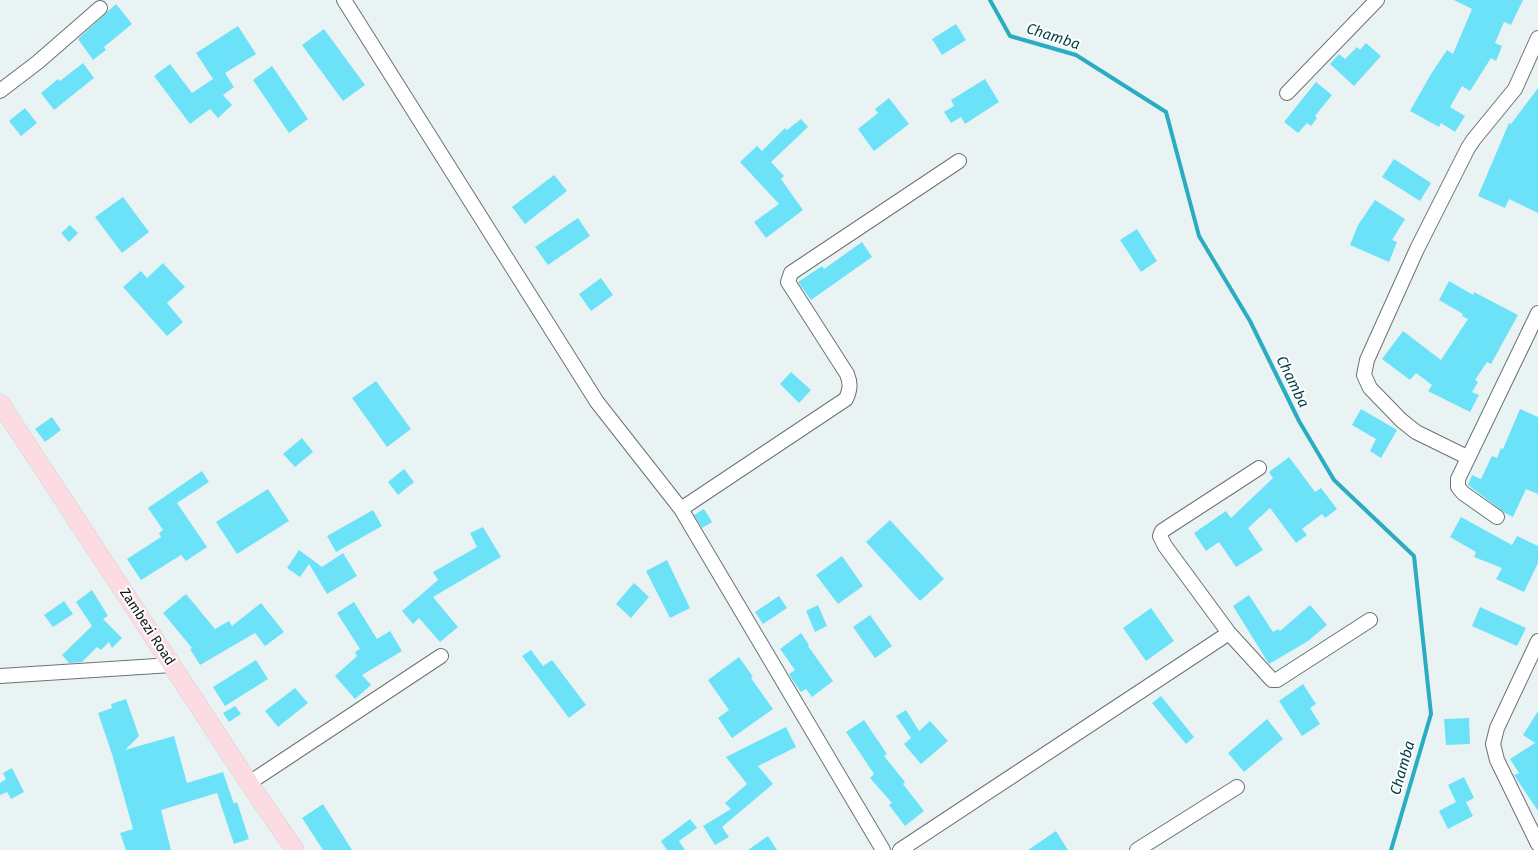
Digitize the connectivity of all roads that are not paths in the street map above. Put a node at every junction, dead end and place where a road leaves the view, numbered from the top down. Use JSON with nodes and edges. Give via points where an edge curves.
{"nodes":[{"id":1,"x":344,"y":0,"type":"edge"},
{"id":2,"x":1377,"y":0,"type":"edge"},
{"id":3,"x":100,"y":8,"type":"dead end"},
{"id":4,"x":1538,"y":38,"type":"edge"},
{"id":5,"x":0,"y":91,"type":"edge"},
{"id":6,"x":1286,"y":93,"type":"dead end"},
{"id":7,"x":959,"y":161,"type":"dead end"},
{"id":8,"x":1538,"y":313,"type":"edge"},
{"id":9,"x":0,"y":403,"type":"edge"},
{"id":10,"x":1467,"y":457,"type":"junction"},
{"id":11,"x":1260,"y":468,"type":"dead end"},
{"id":12,"x":680,"y":509,"type":"junction"},
{"id":13,"x":1497,"y":517,"type":"dead end"},
{"id":14,"x":1370,"y":620,"type":"dead end"},
{"id":15,"x":1229,"y":633,"type":"junction"},
{"id":16,"x":1538,"y":641,"type":"edge"},
{"id":17,"x":441,"y":656,"type":"dead end"},
{"id":18,"x":172,"y":665,"type":"junction"},
{"id":19,"x":0,"y":676,"type":"edge"},
{"id":20,"x":249,"y":783,"type":"junction"},
{"id":21,"x":1237,"y":787,"type":"dead end"},
{"id":22,"x":1538,"y":844,"type":"edge"},
{"id":23,"x":295,"y":850,"type":"edge"},
{"id":24,"x":883,"y":850,"type":"edge"},
{"id":25,"x":900,"y":850,"type":"edge"},
{"id":26,"x":1137,"y":850,"type":"edge"}],
"edges":[{"from":1,"to":12,"type":"street","via":[[597,402]]},
{"from":2,"to":6,"type":"street"},
{"from":3,"to":5,"type":"street"},
{"from":4,"to":10,"type":"street","via":[[1515,90],[1468,148],[1417,249],[1367,360],[1364,375],[1370,388],[1416,432]]},
{"from":7,"to":12,"type":"street","via":[[791,273],[788,282],[847,374],[850,391],[846,399]]},
{"from":8,"to":10,"type":"street"},
{"from":9,"to":18,"type":"main road","name":"Zambezi Road"},
{"from":10,"to":13,"type":"street","via":[[1458,487]]},
{"from":11,"to":15,"type":"street","via":[[1162,531],[1160,536]]},
{"from":12,"to":24,"type":"street"},
{"from":14,"to":15,"type":"street","via":[[1277,680],[1272,680]]},
{"from":15,"to":25,"type":"street"},
{"from":16,"to":22,"type":"street","via":[[1497,728],[1493,744],[1497,760]]},
{"from":17,"to":20,"type":"street"},
{"from":18,"to":19,"type":"street"},
{"from":18,"to":20,"type":"main road","name":"Zambezi Road"},
{"from":20,"to":23,"type":"main road","name":"Zambezi Road"},
{"from":21,"to":26,"type":"street"}]}
